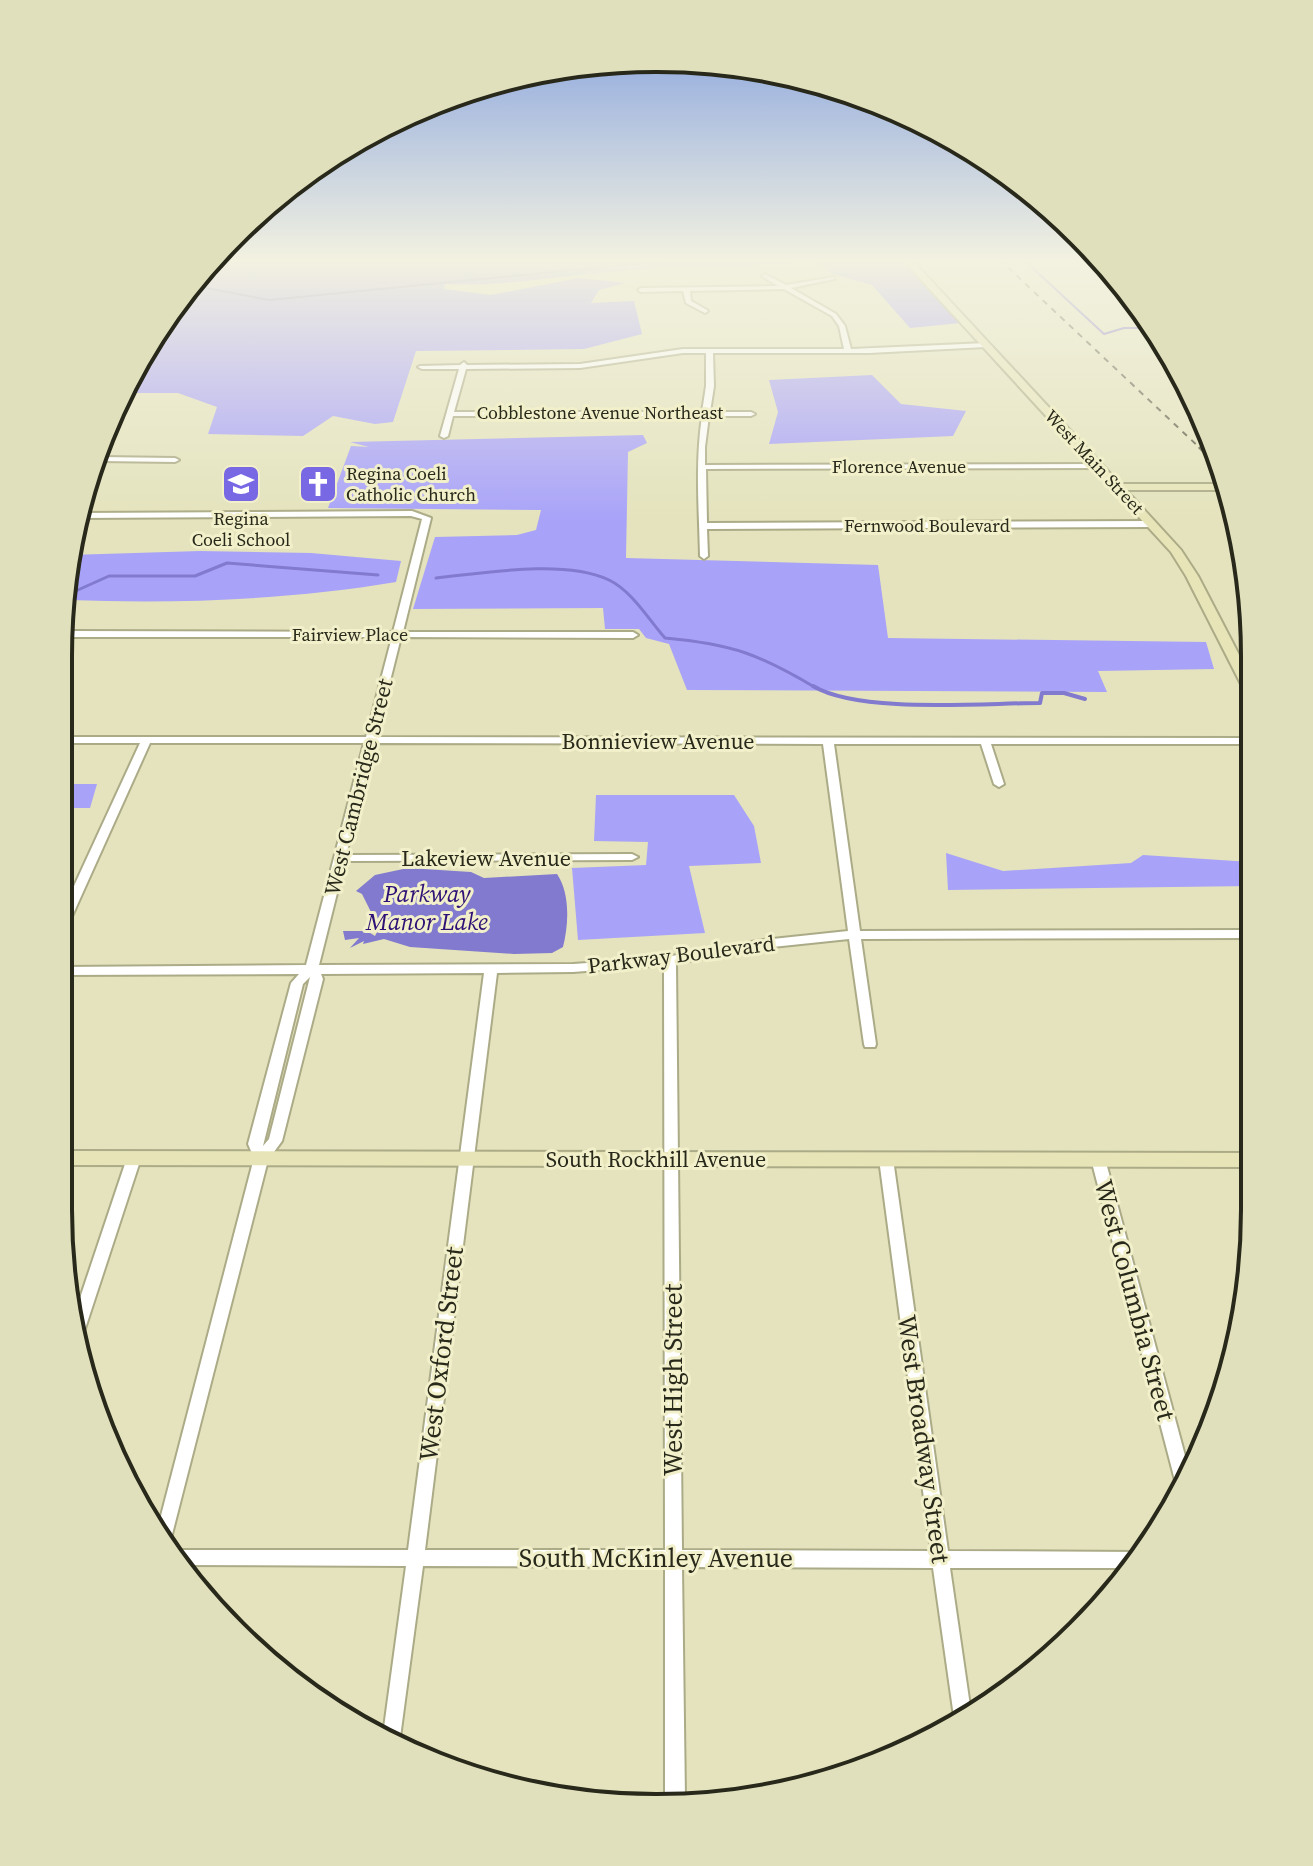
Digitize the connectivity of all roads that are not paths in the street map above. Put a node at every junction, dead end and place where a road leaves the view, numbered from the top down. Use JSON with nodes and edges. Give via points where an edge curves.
{"nodes":[{"id":1,"x":846,"y":346,"type":"edge"},
{"id":2,"x":961,"y":346,"type":"edge"},
{"id":3,"x":987,"y":346,"type":"edge"},
{"id":4,"x":709,"y":351,"type":"junction"},
{"id":5,"x":848,"y":351,"type":"junction"},
{"id":6,"x":580,"y":355,"type":"dead end"},
{"id":7,"x":463,"y":365,"type":"junction"},
{"id":8,"x":580,"y":366,"type":"junction"},
{"id":9,"x":422,"y":367,"type":"dead end"},
{"id":10,"x":450,"y":414,"type":"junction"},
{"id":11,"x":705,"y":414,"type":"junction"},
{"id":12,"x":751,"y":414,"type":"dead end"},
{"id":13,"x":444,"y":436,"type":"dead end"},
{"id":14,"x":107,"y":459,"type":"edge"},
{"id":15,"x":175,"y":460,"type":"dead end"},
{"id":16,"x":1097,"y":466,"type":"junction"},
{"id":17,"x":701,"y":467,"type":"junction"},
{"id":18,"x":1117,"y":487,"type":"junction"},
{"id":19,"x":1216,"y":487,"type":"edge"},
{"id":20,"x":89,"y":515,"type":"edge"},
{"id":21,"x":1152,"y":524,"type":"junction"},
{"id":22,"x":703,"y":526,"type":"junction"},
{"id":23,"x":704,"y":556,"type":"dead end"},
{"id":24,"x":73,"y":634,"type":"edge"},
{"id":25,"x":396,"y":635,"type":"junction"},
{"id":26,"x":633,"y":635,"type":"dead end"},
{"id":27,"x":1241,"y":671,"type":"edge"},
{"id":28,"x":72,"y":740,"type":"edge"},
{"id":29,"x":146,"y":741,"type":"junction"},
{"id":30,"x":369,"y":741,"type":"junction"},
{"id":31,"x":828,"y":741,"type":"junction"},
{"id":32,"x":985,"y":741,"type":"junction"},
{"id":33,"x":1241,"y":741,"type":"edge"},
{"id":34,"x":999,"y":784,"type":"dead end"},
{"id":35,"x":632,"y":857,"type":"dead end"},
{"id":36,"x":339,"y":858,"type":"junction"},
{"id":37,"x":72,"y":903,"type":"edge"},
{"id":38,"x":1241,"y":934,"type":"edge"},
{"id":39,"x":856,"y":935,"type":"junction"},
{"id":40,"x":670,"y":960,"type":"junction"},
{"id":41,"x":312,"y":968,"type":"junction"},
{"id":42,"x":491,"y":969,"type":"junction"},
{"id":43,"x":72,"y":971,"type":"edge"},
{"id":44,"x":870,"y":1044,"type":"dead end"},
{"id":45,"x":72,"y":1158,"type":"edge"},
{"id":46,"x":134,"y":1158,"type":"junction"},
{"id":47,"x":261,"y":1158,"type":"junction"},
{"id":48,"x":466,"y":1158,"type":"junction"},
{"id":49,"x":672,"y":1158,"type":"junction"},
{"id":50,"x":886,"y":1159,"type":"junction"},
{"id":51,"x":1098,"y":1159,"type":"junction"},
{"id":52,"x":1241,"y":1160,"type":"edge"},
{"id":53,"x":82,"y":1315,"type":"edge"},
{"id":54,"x":1180,"y":1470,"type":"edge"},
{"id":55,"x":167,"y":1527,"type":"edge"},
{"id":56,"x":187,"y":1557,"type":"edge"},
{"id":57,"x":415,"y":1557,"type":"junction"},
{"id":58,"x":673,"y":1558,"type":"junction"},
{"id":59,"x":939,"y":1559,"type":"junction"},
{"id":60,"x":1124,"y":1560,"type":"edge"},
{"id":61,"x":960,"y":1708,"type":"edge"},
{"id":62,"x":393,"y":1731,"type":"edge"},
{"id":63,"x":675,"y":1794,"type":"edge"}],
"edges":[{"from":1,"to":5,"type":"street"},
{"from":2,"to":5,"type":"street"},
{"from":3,"to":16,"type":"street","name":"West Main Street"},
{"from":4,"to":5,"type":"street"},
{"from":4,"to":8,"type":"street"},
{"from":4,"to":11,"type":"street"},
{"from":6,"to":8,"type":"street"},
{"from":7,"to":8,"type":"street"},
{"from":7,"to":9,"type":"street"},
{"from":7,"to":10,"type":"street"},
{"from":10,"to":11,"type":"street","name":"Cobblestone Avenue Northeast"},
{"from":10,"to":13,"type":"street"},
{"from":11,"to":12,"type":"street","name":"Cobblestone Avenue Northeast"},
{"from":11,"to":17,"type":"street"},
{"from":14,"to":15,"type":"street"},
{"from":16,"to":17,"type":"street","name":"Florence Avenue"},
{"from":16,"to":18,"type":"street","name":"West Main Street"},
{"from":17,"to":22,"type":"street"},
{"from":18,"to":19,"type":"street"},
{"from":18,"to":21,"type":"street","name":"West Main Street"},
{"from":20,"to":25,"type":"street","name":"West Cambridge Street","via":[[425,515]]},
{"from":21,"to":22,"type":"street","name":"Fernwood Boulevard"},
{"from":21,"to":27,"type":"street","name":"West Main Street","via":[[1188,569]]},
{"from":22,"to":23,"type":"street"},
{"from":24,"to":25,"type":"street","name":"Fairview Place"},
{"from":25,"to":26,"type":"street","name":"Fairview Place"},
{"from":25,"to":30,"type":"street","name":"West Cambridge Street"},
{"from":28,"to":29,"type":"street","name":"Bonnieview Avenue"},
{"from":29,"to":30,"type":"street","name":"Bonnieview Avenue"},
{"from":29,"to":37,"type":"street"},
{"from":30,"to":31,"type":"street","name":"Bonnieview Avenue"},
{"from":30,"to":36,"type":"street","name":"West Cambridge Street"},
{"from":31,"to":32,"type":"street","name":"Bonnieview Avenue"},
{"from":31,"to":39,"type":"street"},
{"from":32,"to":33,"type":"street","name":"Bonnieview Avenue"},
{"from":32,"to":34,"type":"street"},
{"from":35,"to":36,"type":"street","name":"Lakeview Avenue"},
{"from":36,"to":41,"type":"street","name":"West Cambridge Street"},
{"from":38,"to":39,"type":"street","name":"Parkway Boulevard"},
{"from":39,"to":40,"type":"street","name":"Parkway Boulevard"},
{"from":39,"to":44,"type":"street"},
{"from":40,"to":42,"type":"street","name":"Parkway Boulevard","via":[[611,967]]},
{"from":40,"to":49,"type":"street","name":"West High Street"},
{"from":41,"to":42,"type":"street","name":"Parkway Boulevard"},
{"from":41,"to":43,"type":"street","name":"Parkway Boulevard"},
{"from":41,"to":47,"type":"street","name":"West Cambridge Street","via":[[297,983],[255,1144]]},
{"from":42,"to":48,"type":"street","name":"West Oxford Street"},
{"from":45,"to":46,"type":"street","name":"South Rockhill Avenue"},
{"from":46,"to":47,"type":"street","name":"South Rockhill Avenue"},
{"from":46,"to":53,"type":"street"},
{"from":47,"to":48,"type":"street","name":"South Rockhill Avenue"},
{"from":47,"to":55,"type":"street","name":"West Cambridge Street"},
{"from":48,"to":49,"type":"street","name":"South Rockhill Avenue"},
{"from":48,"to":57,"type":"street","name":"West Oxford Street"},
{"from":49,"to":50,"type":"street","name":"South Rockhill Avenue"},
{"from":49,"to":58,"type":"street","name":"West High Street"},
{"from":50,"to":51,"type":"street","name":"South Rockhill Avenue"},
{"from":50,"to":59,"type":"street","name":"West Broadway Street"},
{"from":51,"to":52,"type":"street","name":"South Rockhill Avenue"},
{"from":51,"to":54,"type":"street","name":"West Columbia Street"},
{"from":56,"to":57,"type":"street","name":"South McKinley Avenue"},
{"from":57,"to":58,"type":"street","name":"South McKinley Avenue"},
{"from":57,"to":62,"type":"street","name":"West Oxford Street"},
{"from":58,"to":59,"type":"street","name":"South McKinley Avenue"},
{"from":58,"to":63,"type":"street","name":"West High Street"},
{"from":59,"to":60,"type":"street","name":"South McKinley Avenue"},
{"from":59,"to":61,"type":"street","name":"West Broadway Street"}]}
